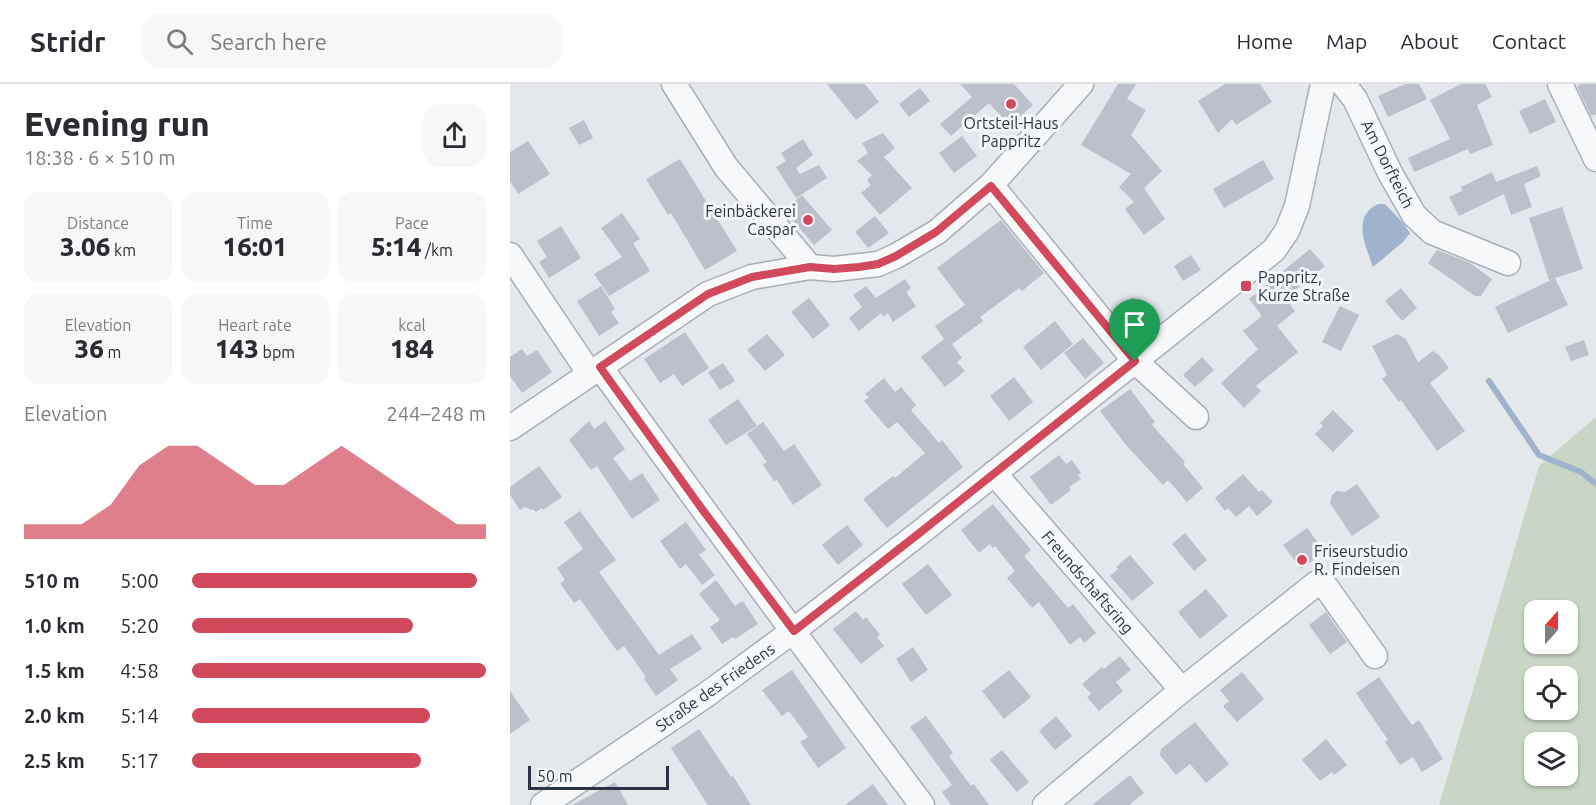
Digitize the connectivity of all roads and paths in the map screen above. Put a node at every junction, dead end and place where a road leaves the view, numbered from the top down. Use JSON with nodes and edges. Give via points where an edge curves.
{"nodes":[{"id":1,"x":674,"y":84,"type":"edge"},
{"id":2,"x":1081,"y":84,"type":"edge"},
{"id":3,"x":1323,"y":84,"type":"edge"},
{"id":4,"x":1343,"y":84,"type":"edge"},
{"id":5,"x":1560,"y":84,"type":"edge"},
{"id":6,"x":1596,"y":159,"type":"edge"},
{"id":7,"x":991,"y":186,"type":"junction"},
{"id":8,"x":510,"y":255,"type":"edge"},
{"id":9,"x":1508,"y":263,"type":"dead end"},
{"id":10,"x":810,"y":267,"type":"junction"},
{"id":11,"x":1135,"y":361,"type":"junction"},
{"id":12,"x":595,"y":370,"type":"junction"},
{"id":13,"x":1196,"y":417,"type":"dead end"},
{"id":14,"x":510,"y":428,"type":"edge"},
{"id":15,"x":994,"y":473,"type":"junction"},
{"id":16,"x":794,"y":631,"type":"junction"},
{"id":17,"x":1375,"y":656,"type":"dead end"},
{"id":18,"x":1182,"y":690,"type":"junction"},
{"id":19,"x":543,"y":805,"type":"edge"},
{"id":20,"x":922,"y":805,"type":"edge"},
{"id":21,"x":1045,"y":805,"type":"edge"}],
"edges":[{"from":1,"to":10,"type":"street","via":[[726,167]]},
{"from":2,"to":7,"type":"street"},
{"from":3,"to":11,"type":"street","name":"Straße des Friedens","via":[[1297,206],[1282,241]]},
{"from":4,"to":9,"type":"street","name":"Am Dorfteich","via":[[1355,99],[1414,215],[1432,232]]},
{"from":5,"to":6,"type":"street"},
{"from":7,"to":10,"type":"street","via":[[936,232],[896,256],[859,267]]},
{"from":7,"to":11,"type":"street"},
{"from":8,"to":12,"type":"street"},
{"from":10,"to":12,"type":"street","via":[[752,277],[708,294]]},
{"from":11,"to":13,"type":"street"},
{"from":11,"to":15,"type":"street","name":"Straße des Friedens"},
{"from":12,"to":14,"type":"street"},
{"from":12,"to":16,"type":"street"},
{"from":15,"to":16,"type":"street","name":"Straße des Friedens"},
{"from":15,"to":18,"type":"street","name":"Freundschaftsring"},
{"from":16,"to":19,"type":"street","name":"Straße des Friedens"},
{"from":16,"to":20,"type":"street"},
{"from":17,"to":18,"type":"street","via":[[1322,583],[1314,585]]},
{"from":18,"to":21,"type":"street"}]}
